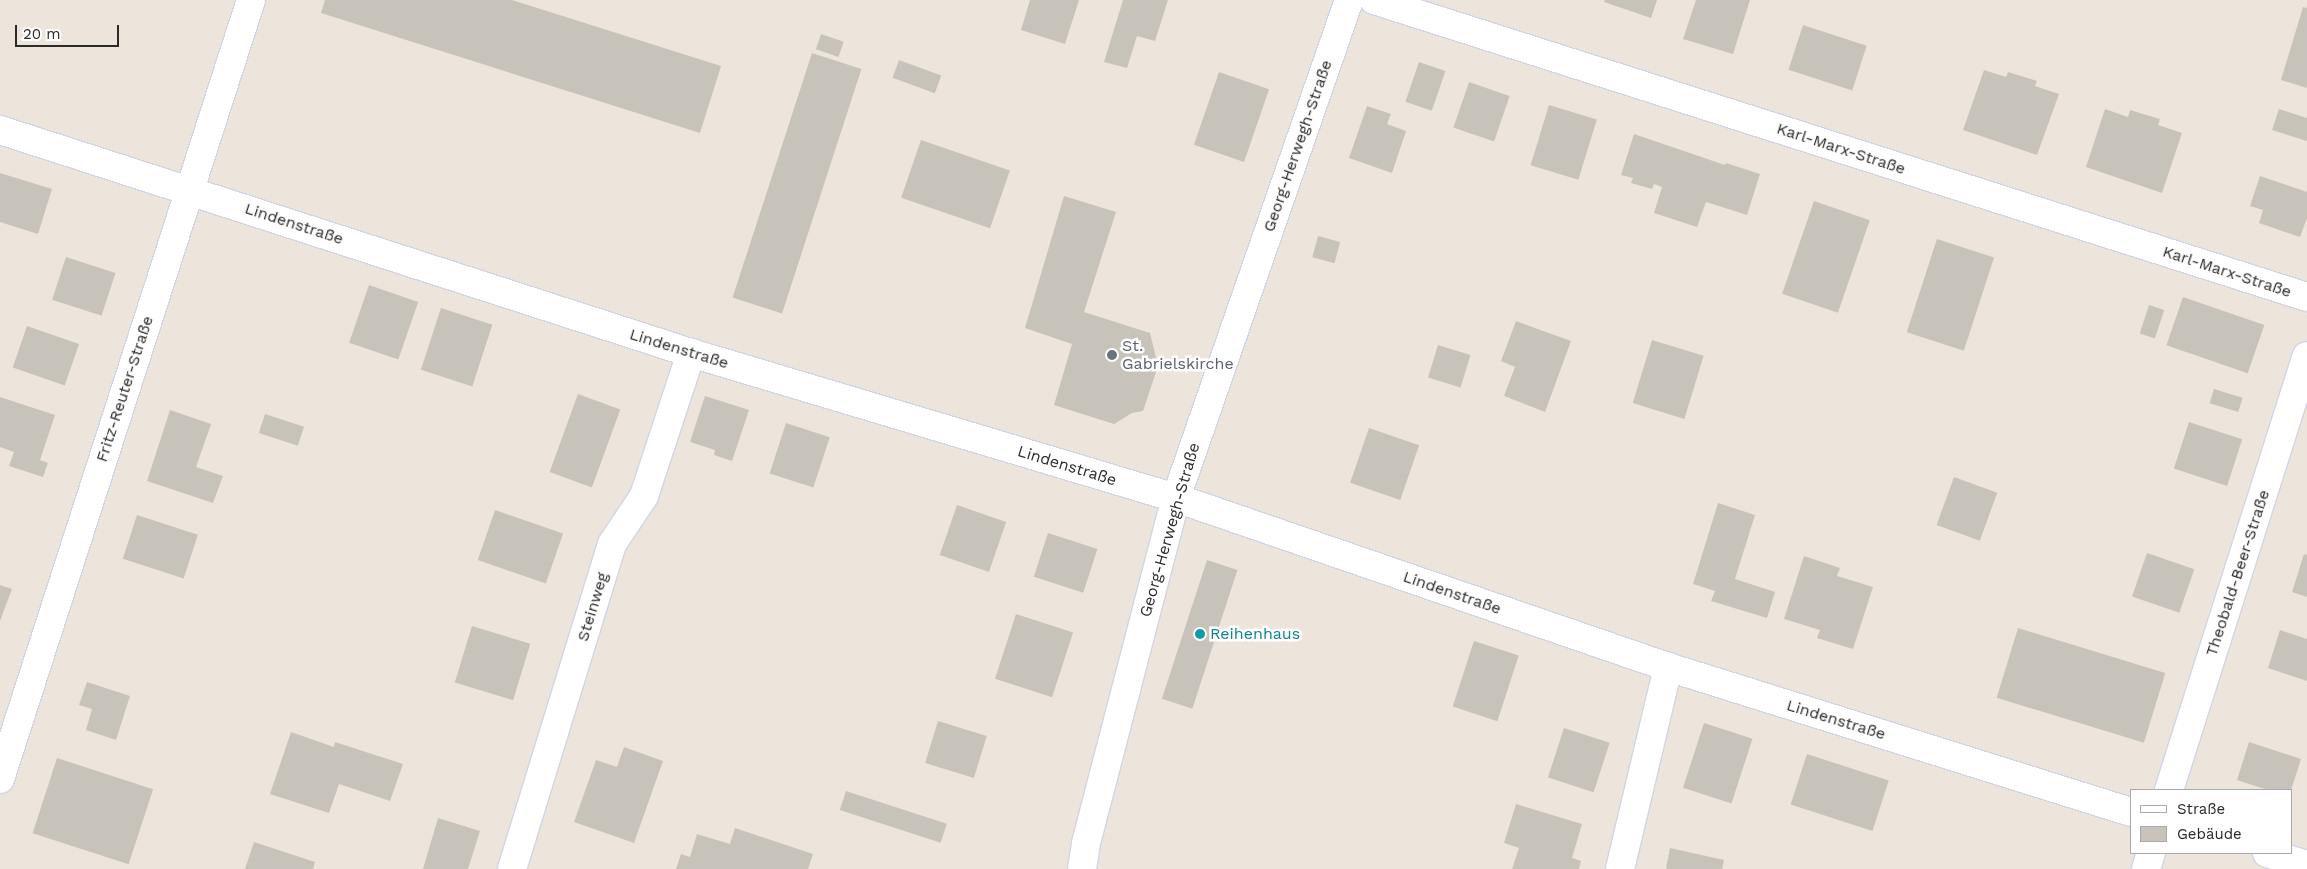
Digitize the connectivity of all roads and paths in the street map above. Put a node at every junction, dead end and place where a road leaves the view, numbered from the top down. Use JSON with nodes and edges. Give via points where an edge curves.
{"nodes":[{"id":1,"x":251,"y":0,"type":"edge"},
{"id":2,"x":1349,"y":0,"type":"edge"},
{"id":3,"x":1374,"y":0,"type":"edge"},
{"id":4,"x":0,"y":130,"type":"edge"},
{"id":5,"x":188,"y":190,"type":"junction"},
{"id":6,"x":2307,"y":297,"type":"edge"},
{"id":7,"x":691,"y":353,"type":"junction"},
{"id":8,"x":2307,"y":356,"type":"edge"},
{"id":9,"x":1176,"y":498,"type":"junction"},
{"id":10,"x":1668,"y":667,"type":"junction"},
{"id":11,"x":0,"y":779,"type":"edge"},
{"id":12,"x":2169,"y":789,"type":"edge"},
{"id":13,"x":2130,"y":812,"type":"edge"},
{"id":14,"x":2151,"y":854,"type":"edge"},
{"id":15,"x":2271,"y":854,"type":"edge"},
{"id":16,"x":2307,"y":864,"type":"edge"},
{"id":17,"x":512,"y":869,"type":"edge"},
{"id":18,"x":1082,"y":869,"type":"edge"},
{"id":19,"x":1620,"y":869,"type":"edge"},
{"id":20,"x":2146,"y":869,"type":"edge"}],
"edges":[{"from":1,"to":5,"type":"street","name":"Fritz-Reuter-Straße"},
{"from":2,"to":9,"type":"street","name":"Georg-Herwegh-Straße"},
{"from":3,"to":6,"type":"street","name":"Karl-Marx-Straße"},
{"from":4,"to":5,"type":"street","name":"Lindenstraße"},
{"from":5,"to":7,"type":"street","name":"Lindenstraße"},
{"from":5,"to":11,"type":"street","name":"Fritz-Reuter-Straße"},
{"from":7,"to":9,"type":"street","name":"Lindenstraße"},
{"from":7,"to":17,"type":"street","name":"Steinweg","via":[[644,496],[612,544]]},
{"from":8,"to":12,"type":"street","name":"Theobald-Beer-Straße"},
{"from":9,"to":10,"type":"street","name":"Lindenstraße"},
{"from":9,"to":18,"type":"street","name":"Georg-Herwegh-Straße","via":[[1086,843]]},
{"from":10,"to":13,"type":"street","name":"Lindenstraße"},
{"from":10,"to":19,"type":"street"},
{"from":14,"to":20,"type":"street"},
{"from":15,"to":16,"type":"street"}]}
